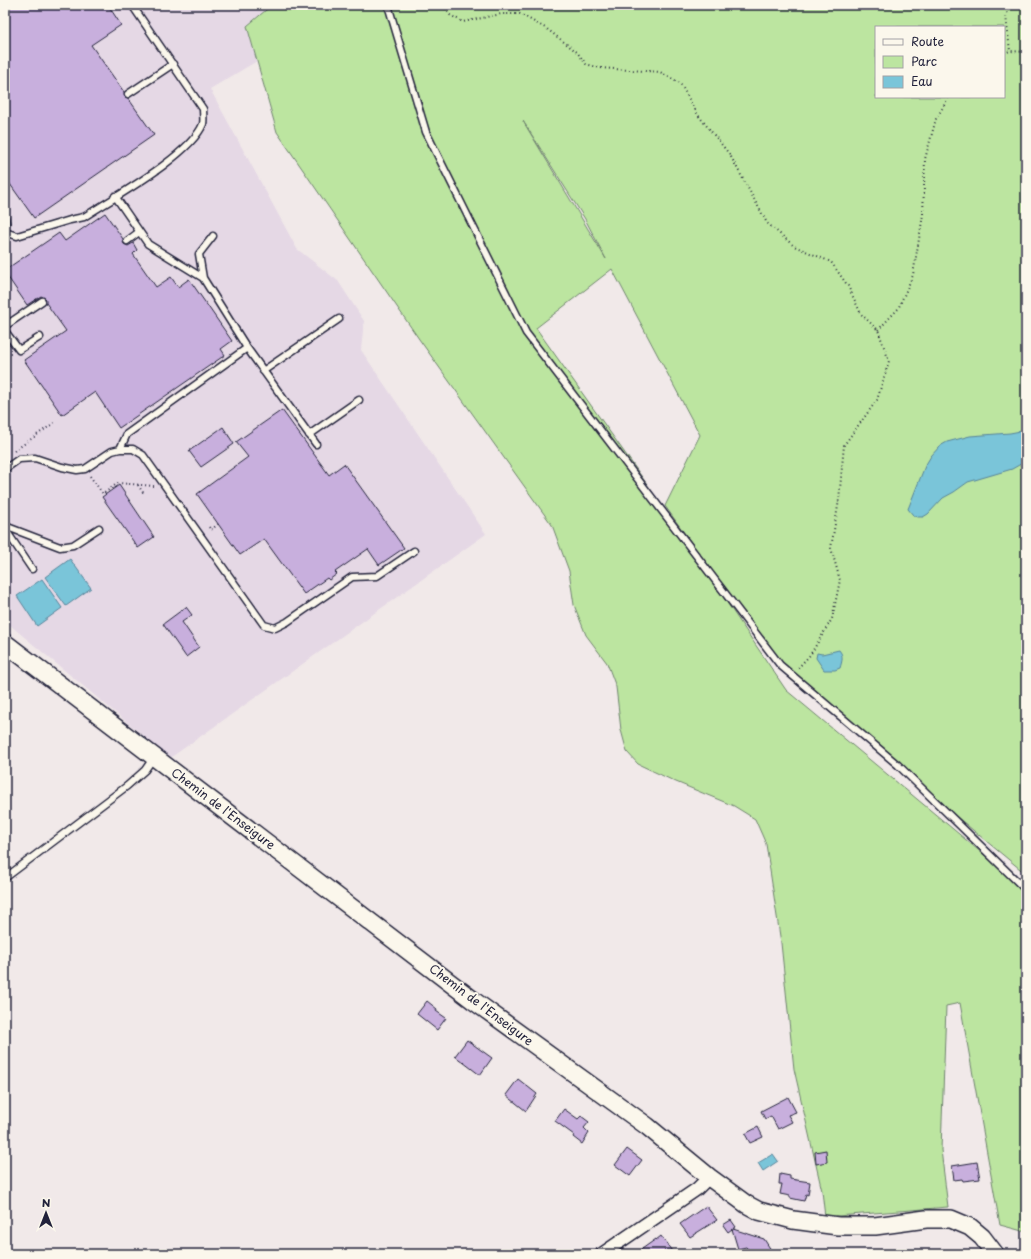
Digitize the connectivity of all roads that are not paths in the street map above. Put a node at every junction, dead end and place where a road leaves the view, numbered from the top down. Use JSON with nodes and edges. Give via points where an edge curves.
{"nodes":[{"id":1,"x":132,"y":5,"type":"edge"},
{"id":2,"x":388,"y":5,"type":"edge"},
{"id":3,"x":173,"y":64,"type":"junction"},
{"id":4,"x":128,"y":94,"type":"dead end"},
{"id":5,"x":115,"y":196,"type":"junction"},
{"id":6,"x":5,"y":217,"type":"edge"},
{"id":7,"x":5,"y":226,"type":"edge"},
{"id":8,"x":5,"y":232,"type":"edge"},
{"id":9,"x":139,"y":232,"type":"junction"},
{"id":10,"x":213,"y":236,"type":"dead end"},
{"id":11,"x":127,"y":241,"type":"dead end"},
{"id":12,"x":203,"y":278,"type":"junction"},
{"id":13,"x":42,"y":300,"type":"dead end"},
{"id":14,"x":339,"y":319,"type":"dead end"},
{"id":15,"x":5,"y":326,"type":"edge"},
{"id":16,"x":5,"y":331,"type":"edge"},
{"id":17,"x":40,"y":337,"type":"dead end"},
{"id":18,"x":247,"y":348,"type":"junction"},
{"id":19,"x":264,"y":371,"type":"junction"},
{"id":20,"x":359,"y":400,"type":"dead end"},
{"id":21,"x":309,"y":435,"type":"junction"},
{"id":22,"x":316,"y":444,"type":"dead end"},
{"id":23,"x":120,"y":449,"type":"junction"},
{"id":24,"x":5,"y":469,"type":"edge"},
{"id":25,"x":5,"y":528,"type":"edge"},
{"id":26,"x":99,"y":528,"type":"dead end"},
{"id":27,"x":414,"y":551,"type":"dead end"},
{"id":28,"x":32,"y":569,"type":"dead end"},
{"id":29,"x":5,"y":643,"type":"edge"},
{"id":30,"x":154,"y":756,"type":"junction"},
{"id":31,"x":5,"y":878,"type":"edge"},
{"id":32,"x":1026,"y":890,"type":"edge"},
{"id":33,"x":709,"y":1177,"type":"junction"},
{"id":34,"x":602,"y":1254,"type":"edge"},
{"id":35,"x":995,"y":1254,"type":"edge"}],
"edges":[{"from":1,"to":3,"type":"lane"},
{"from":2,"to":32,"type":"lane","via":[[426,132],[526,333],[780,665],[898,765]]},
{"from":3,"to":4,"type":"lane"},
{"from":3,"to":5,"type":"lane","via":[[203,109],[204,122],[196,136],[169,162]]},
{"from":5,"to":8,"type":"lane","via":[[84,217],[17,236]]},
{"from":5,"to":9,"type":"lane"},
{"from":6,"to":7,"type":"lane"},
{"from":9,"to":11,"type":"lane"},
{"from":9,"to":12,"type":"lane","via":[[148,244]]},
{"from":10,"to":12,"type":"lane","via":[[199,254]]},
{"from":12,"to":18,"type":"lane"},
{"from":13,"to":15,"type":"lane"},
{"from":14,"to":19,"type":"lane"},
{"from":16,"to":17,"type":"lane","via":[[19,350]]},
{"from":18,"to":19,"type":"lane"},
{"from":18,"to":23,"type":"lane","via":[[126,434]]},
{"from":19,"to":21,"type":"lane"},
{"from":20,"to":21,"type":"lane"},
{"from":21,"to":22,"type":"lane"},
{"from":23,"to":24,"type":"lane","via":[[112,450],[85,469],[62,467],[36,458],[19,459]]},
{"from":23,"to":27,"type":"lane","via":[[133,449],[143,455],[264,625],[275,628],[288,622],[352,577],[377,576]]},
{"from":25,"to":26,"type":"lane","via":[[60,547],[73,545]]},
{"from":25,"to":28,"type":"lane"},
{"from":29,"to":30,"type":"street","name":"Chemin de l'Enseigure"},
{"from":30,"to":31,"type":"lane","via":[[145,770],[127,786]]},
{"from":30,"to":33,"type":"street","name":"Chemin de l'Enseigure","via":[[474,1001],[647,1126]]},
{"from":33,"to":34,"type":"street","via":[[697,1189]]},
{"from":33,"to":35,"type":"street","name":"Chemin de l'Enseigure","via":[[759,1211],[816,1224],[859,1227],[926,1219],[951,1219],[970,1227],[982,1237]]}]}
